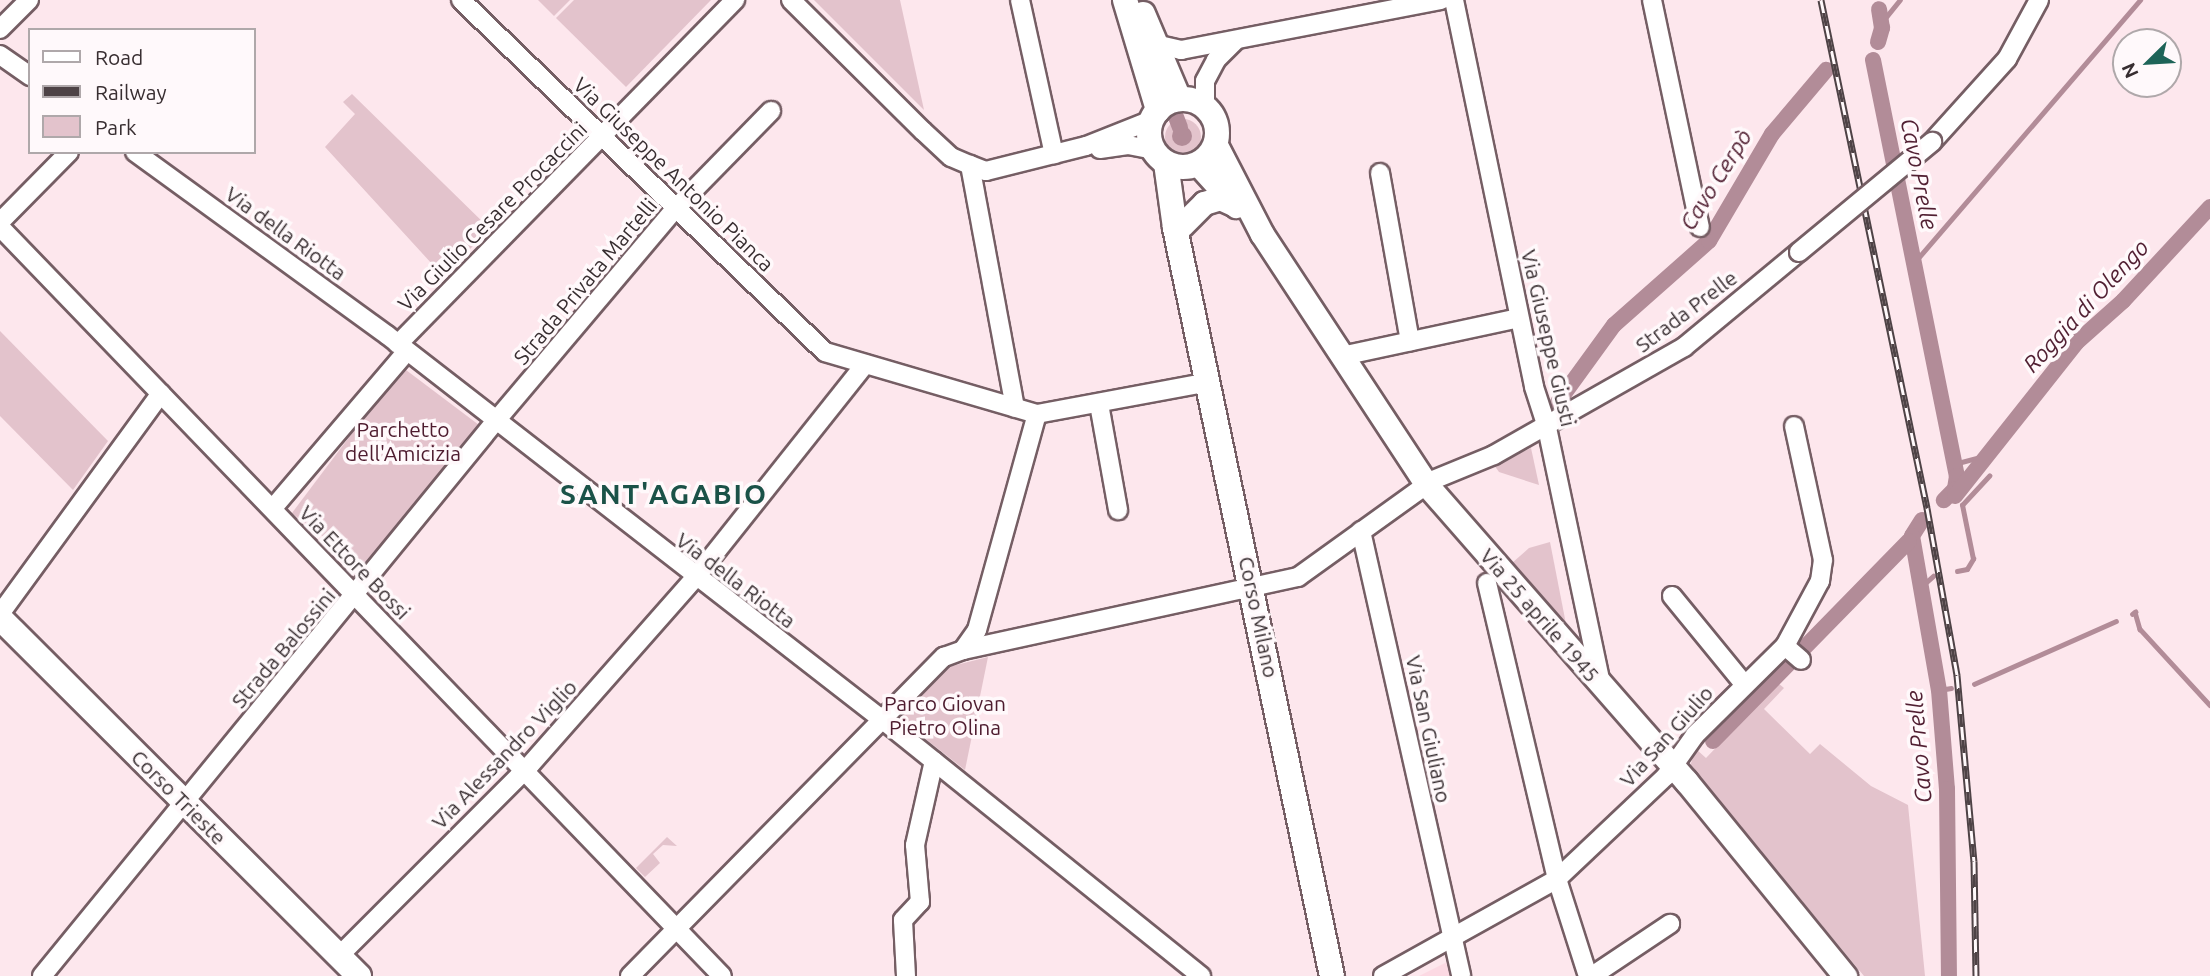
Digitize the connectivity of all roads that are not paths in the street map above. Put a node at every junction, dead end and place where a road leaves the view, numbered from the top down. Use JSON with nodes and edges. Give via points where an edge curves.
{"nodes":[{"id":1,"x":29,"y":0,"type":"edge"},
{"id":2,"x":461,"y":0,"type":"edge"},
{"id":3,"x":735,"y":0,"type":"edge"},
{"id":4,"x":791,"y":0,"type":"edge"},
{"id":5,"x":1020,"y":0,"type":"edge"},
{"id":6,"x":1125,"y":0,"type":"edge"},
{"id":7,"x":1441,"y":0,"type":"edge"},
{"id":8,"x":1454,"y":0,"type":"edge"},
{"id":9,"x":1652,"y":0,"type":"edge"},
{"id":10,"x":2039,"y":0,"type":"edge"},
{"id":11,"x":1139,"y":6,"type":"edge"},
{"id":12,"x":0,"y":29,"type":"edge"},
{"id":13,"x":1234,"y":40,"type":"junction"},
{"id":14,"x":1155,"y":44,"type":"junction"},
{"id":15,"x":0,"y":55,"type":"edge"},
{"id":16,"x":28,"y":75,"type":"edge"},
{"id":17,"x":1158,"y":75,"type":"junction"},
{"id":18,"x":1175,"y":107,"type":"junction"},
{"id":19,"x":771,"y":111,"type":"dead end"},
{"id":20,"x":603,"y":137,"type":"junction"},
{"id":21,"x":1086,"y":146,"type":"junction"},
{"id":22,"x":67,"y":154,"type":"edge"},
{"id":23,"x":138,"y":154,"type":"edge"},
{"id":24,"x":1054,"y":154,"type":"junction"},
{"id":25,"x":1159,"y":157,"type":"junction"},
{"id":26,"x":970,"y":165,"type":"junction"},
{"id":27,"x":1208,"y":171,"type":"junction"},
{"id":28,"x":1380,"y":173,"type":"dead end"},
{"id":29,"x":1235,"y":205,"type":"junction"},
{"id":30,"x":676,"y":208,"type":"junction"},
{"id":31,"x":0,"y":224,"type":"edge"},
{"id":32,"x":1182,"y":225,"type":"junction"},
{"id":33,"x":1700,"y":227,"type":"dead end"},
{"id":34,"x":1262,"y":234,"type":"junction"},
{"id":35,"x":1182,"y":258,"type":"junction"},
{"id":36,"x":1519,"y":318,"type":"junction"},
{"id":37,"x":1410,"y":341,"type":"junction"},
{"id":38,"x":402,"y":348,"type":"junction"},
{"id":39,"x":1342,"y":356,"type":"junction"},
{"id":40,"x":865,"y":364,"type":"junction"},
{"id":41,"x":1210,"y":382,"type":"junction"},
{"id":42,"x":161,"y":393,"type":"junction"},
{"id":43,"x":1099,"y":404,"type":"junction"},
{"id":44,"x":1015,"y":408,"type":"junction"},
{"id":45,"x":1039,"y":414,"type":"junction"},
{"id":46,"x":494,"y":423,"type":"junction"},
{"id":47,"x":1546,"y":423,"type":"junction"},
{"id":48,"x":1794,"y":426,"type":"dead end"},
{"id":49,"x":1426,"y":484,"type":"junction"},
{"id":50,"x":273,"y":508,"type":"junction"},
{"id":51,"x":1118,"y":510,"type":"dead end"},
{"id":52,"x":1362,"y":531,"type":"junction"},
{"id":53,"x":695,"y":578,"type":"junction"},
{"id":54,"x":1486,"y":583,"type":"dead end"},
{"id":55,"x":1253,"y":589,"type":"junction"},
{"id":56,"x":357,"y":595,"type":"junction"},
{"id":57,"x":1672,"y":596,"type":"dead end"},
{"id":58,"x":0,"y":616,"type":"edge"},
{"id":59,"x":963,"y":650,"type":"junction"},
{"id":60,"x":1744,"y":684,"type":"junction"},
{"id":61,"x":1602,"y":686,"type":"junction"},
{"id":62,"x":884,"y":721,"type":"junction"},
{"id":63,"x":934,"y":761,"type":"junction"},
{"id":64,"x":522,"y":772,"type":"junction"},
{"id":65,"x":1680,"y":774,"type":"junction"},
{"id":66,"x":184,"y":802,"type":"junction"},
{"id":67,"x":1557,"y":879,"type":"junction"},
{"id":68,"x":1670,"y":924,"type":"dead end"},
{"id":69,"x":677,"y":929,"type":"junction"},
{"id":70,"x":1451,"y":938,"type":"junction"},
{"id":71,"x":339,"y":957,"type":"junction"},
{"id":72,"x":42,"y":976,"type":"edge"},
{"id":73,"x":359,"y":976,"type":"edge"},
{"id":74,"x":630,"y":976,"type":"edge"},
{"id":75,"x":722,"y":976,"type":"edge"},
{"id":76,"x":906,"y":976,"type":"edge"},
{"id":77,"x":1201,"y":976,"type":"edge"},
{"id":78,"x":1332,"y":976,"type":"edge"},
{"id":79,"x":1383,"y":976,"type":"edge"},
{"id":80,"x":1461,"y":976,"type":"edge"},
{"id":81,"x":1590,"y":976,"type":"edge"},
{"id":82,"x":1845,"y":976,"type":"edge"}],
"edges":[{"from":1,"to":12,"type":"street"},
{"from":2,"to":20,"type":"street","name":"Via Giuseppe Antonio Pianca"},
{"from":3,"to":20,"type":"street","name":"Via Giulio Cesare Procaccini"},
{"from":4,"to":26,"type":"street","via":[[951,157]]},
{"from":5,"to":24,"type":"street"},
{"from":6,"to":17,"type":"main road"},
{"from":7,"to":13,"type":"street"},
{"from":8,"to":36,"type":"street","name":"Via Giuseppe Giusti"},
{"from":9,"to":33,"type":"street"},
{"from":10,"to":47,"type":"street","name":"Strada Prelle","bridge":true,"via":[[2007,59],[1932,142],[1684,347]]},
{"from":11,"to":14,"type":"main road"},
{"from":13,"to":14,"type":"street","via":[[1181,50]]},
{"from":13,"to":18,"type":"street"},
{"from":14,"to":17,"type":"main road"},
{"from":15,"to":16,"type":"street"},
{"from":17,"to":18,"type":"main road"},
{"from":18,"to":21,"type":"street"},
{"from":18,"to":25,"type":"main road","name":"Corso Milano"},
{"from":18,"to":27,"type":"main road","via":[[1215,123],[1216,145]]},
{"from":19,"to":30,"type":"street","name":"Strada Privata Martelli"},
{"from":20,"to":30,"type":"street","name":"Via Giuseppe Antonio Pianca"},
{"from":20,"to":38,"type":"street","name":"Via Giulio Cesare Procaccini"},
{"from":21,"to":24,"type":"street"},
{"from":21,"to":25,"type":"street"},
{"from":22,"to":31,"type":"street"},
{"from":23,"to":38,"type":"street","name":"Via della Riotta"},
{"from":24,"to":26,"type":"street","via":[[986,171]]},
{"from":25,"to":27,"type":"main road"},
{"from":25,"to":35,"type":"main road","name":"Corso Milano"},
{"from":26,"to":44,"type":"street"},
{"from":27,"to":29,"type":"street","name":"Via 25 aprile 1945"},
{"from":27,"to":32,"type":"main road","name":"Corso Milano","via":[[1185,178]]},
{"from":27,"to":34,"type":"street","name":"Via 25 aprile 1945"},
{"from":28,"to":37,"type":"street"},
{"from":29,"to":32,"type":"street","via":[[1220,198],[1204,203]]},
{"from":29,"to":34,"type":"street","name":"Via 25 aprile 1945"},
{"from":30,"to":40,"type":"street","name":"Via Giuseppe Antonio Pianca","via":[[825,352]]},
{"from":30,"to":46,"type":"street","name":"Strada Privata Martelli"},
{"from":31,"to":42,"type":"street","name":"Via Ettore Bossi"},
{"from":32,"to":35,"type":"main road","name":"Corso Milano"},
{"from":34,"to":39,"type":"street","name":"Via 25 aprile 1945"},
{"from":35,"to":41,"type":"main road","name":"Corso Milano"},
{"from":36,"to":37,"type":"street"},
{"from":36,"to":47,"type":"street","name":"Via Giuseppe Giusti"},
{"from":37,"to":39,"type":"street"},
{"from":38,"to":46,"type":"street","name":"Via della Riotta"},
{"from":38,"to":50,"type":"street","name":"Via Giulio Cesare Procaccini"},
{"from":39,"to":49,"type":"street","name":"Via 25 aprile 1945"},
{"from":40,"to":44,"type":"street","name":"Via Giuseppe Antonio Pianca"},
{"from":40,"to":53,"type":"street","name":"Via Alessandro Viglio"},
{"from":41,"to":43,"type":"street"},
{"from":41,"to":55,"type":"main road","name":"Corso Milano"},
{"from":42,"to":50,"type":"street","name":"Via Ettore Bossi"},
{"from":42,"to":58,"type":"street"},
{"from":43,"to":45,"type":"street"},
{"from":43,"to":51,"type":"street"},
{"from":44,"to":45,"type":"street","name":"Via Giuseppe Antonio Pianca"},
{"from":45,"to":59,"type":"street","via":[[977,630]]},
{"from":46,"to":53,"type":"street","name":"Via della Riotta"},
{"from":46,"to":56,"type":"street","name":"Strada Balossini"},
{"from":47,"to":49,"type":"street","name":"Strada Prelle","via":[[1494,455]]},
{"from":47,"to":61,"type":"street","name":"Via Giuseppe Giusti"},
{"from":48,"to":60,"type":"street","name":"Via San Giulio","via":[[1823,560],[1820,581],[1793,653]]},
{"from":49,"to":52,"type":"street","name":"Strada Prelle"},
{"from":49,"to":61,"type":"street","name":"Via 25 aprile 1945"},
{"from":50,"to":56,"type":"street","name":"Via Ettore Bossi"},
{"from":52,"to":55,"type":"street","name":"Strada Prelle","via":[[1297,577]]},
{"from":52,"to":70,"type":"street","name":"Via San Giuliano"},
{"from":53,"to":62,"type":"street","name":"Via della Riotta"},
{"from":53,"to":64,"type":"street","name":"Via Alessandro Viglio"},
{"from":54,"to":67,"type":"street"},
{"from":55,"to":59,"type":"street","name":"Strada Prelle"},
{"from":55,"to":78,"type":"main road","name":"Corso Milano"},
{"from":56,"to":64,"type":"street","name":"Via Ettore Bossi"},
{"from":56,"to":66,"type":"street","name":"Strada Balossini"},
{"from":57,"to":60,"type":"street"},
{"from":58,"to":66,"type":"main road","name":"Corso Trieste"},
{"from":59,"to":62,"type":"street","via":[[944,657]]},
{"from":60,"to":65,"type":"street","name":"Via San Giulio","via":[[1679,752]]},
{"from":61,"to":65,"type":"street","name":"Via 25 aprile 1945"},
{"from":62,"to":63,"type":"street","name":"Via della Riotta"},
{"from":62,"to":69,"type":"street"},
{"from":63,"to":76,"type":"street","via":[[922,798],[915,845],[920,902],[903,920]]},
{"from":63,"to":77,"type":"street","name":"Via della Riotta"},
{"from":64,"to":69,"type":"street","name":"Via Ettore Bossi"},
{"from":64,"to":71,"type":"street","name":"Via Alessandro Viglio"},
{"from":65,"to":67,"type":"street","name":"Via San Giulio"},
{"from":65,"to":82,"type":"street","name":"Via 25 aprile 1945"},
{"from":66,"to":71,"type":"main road","name":"Corso Trieste"},
{"from":66,"to":72,"type":"street","name":"Strada Balossini"},
{"from":67,"to":70,"type":"street","name":"Via San Giulio"},
{"from":67,"to":81,"type":"street"},
{"from":68,"to":81,"type":"street"},
{"from":69,"to":74,"type":"street"},
{"from":69,"to":75,"type":"street","name":"Via Ettore Bossi"},
{"from":70,"to":79,"type":"street","name":"Via San Giulio"},
{"from":70,"to":80,"type":"street","name":"Via San Giuliano"},
{"from":71,"to":73,"type":"main road","name":"Corso Trieste"}]}
